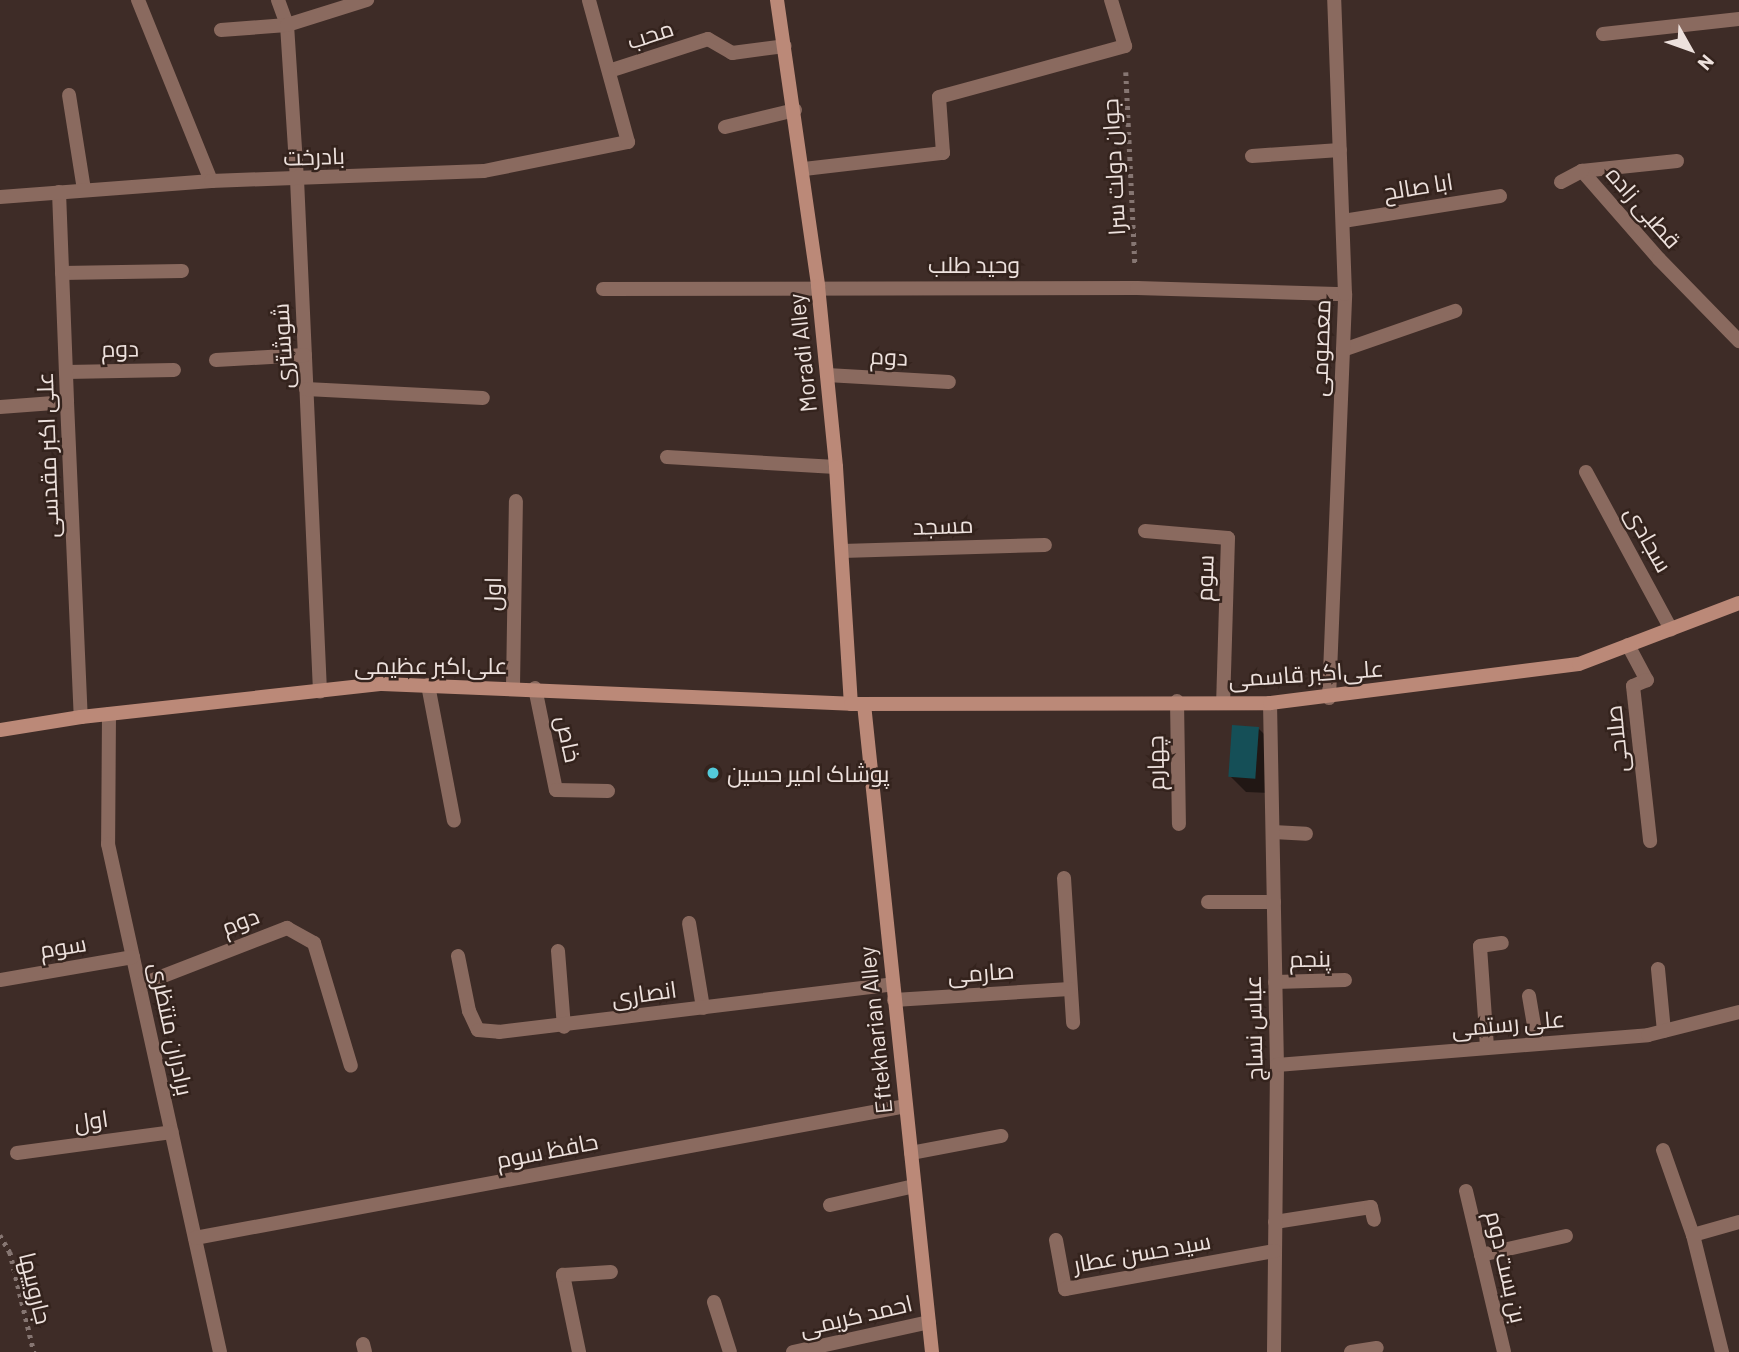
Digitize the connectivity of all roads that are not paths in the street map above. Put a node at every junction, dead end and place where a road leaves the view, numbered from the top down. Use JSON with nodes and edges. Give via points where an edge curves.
{"nodes":[{"id":1,"x":138,"y":0,"type":"edge"},
{"id":2,"x":278,"y":0,"type":"edge"},
{"id":3,"x":367,"y":0,"type":"edge"},
{"id":4,"x":589,"y":0,"type":"edge"},
{"id":5,"x":777,"y":0,"type":"edge"},
{"id":6,"x":1111,"y":0,"type":"edge"},
{"id":7,"x":1335,"y":0,"type":"edge"},
{"id":8,"x":1739,"y":19,"type":"edge"},
{"id":9,"x":287,"y":25,"type":"junction"},
{"id":10,"x":221,"y":30,"type":"dead end"},
{"id":11,"x":1603,"y":34,"type":"dead end"},
{"id":12,"x":785,"y":46,"type":"junction"},
{"id":13,"x":609,"y":71,"type":"junction"},
{"id":14,"x":69,"y":95,"type":"dead end"},
{"id":15,"x":795,"y":110,"type":"junction"},
{"id":16,"x":725,"y":127,"type":"dead end"},
{"id":17,"x":628,"y":142,"type":"joint"},
{"id":18,"x":1340,"y":150,"type":"junction"},
{"id":19,"x":1252,"y":156,"type":"dead end"},
{"id":20,"x":1677,"y":161,"type":"dead end"},
{"id":21,"x":804,"y":169,"type":"junction"},
{"id":22,"x":1582,"y":172,"type":"junction"},
{"id":23,"x":297,"y":179,"type":"junction"},
{"id":24,"x":211,"y":181,"type":"junction"},
{"id":25,"x":1561,"y":182,"type":"dead end"},
{"id":26,"x":84,"y":190,"type":"junction"},
{"id":27,"x":58,"y":192,"type":"junction"},
{"id":28,"x":1500,"y":196,"type":"dead end"},
{"id":29,"x":0,"y":197,"type":"edge"},
{"id":30,"x":1343,"y":221,"type":"junction"},
{"id":31,"x":182,"y":271,"type":"dead end"},
{"id":32,"x":62,"y":273,"type":"junction"},
{"id":33,"x":818,"y":286,"type":"junction"},
{"id":34,"x":603,"y":289,"type":"dead end"},
{"id":35,"x":1345,"y":294,"type":"junction"},
{"id":36,"x":1455,"y":311,"type":"dead end"},
{"id":37,"x":1739,"y":341,"type":"edge"},
{"id":38,"x":1343,"y":350,"type":"junction"},
{"id":39,"x":305,"y":355,"type":"junction"},
{"id":40,"x":216,"y":360,"type":"dead end"},
{"id":41,"x":174,"y":370,"type":"dead end"},
{"id":42,"x":66,"y":372,"type":"junction"},
{"id":43,"x":827,"y":375,"type":"junction"},
{"id":44,"x":949,"y":382,"type":"dead end"},
{"id":45,"x":306,"y":389,"type":"junction"},
{"id":46,"x":483,"y":398,"type":"dead end"},
{"id":47,"x":68,"y":402,"type":"junction"},
{"id":48,"x":0,"y":407,"type":"edge"},
{"id":49,"x":667,"y":457,"type":"dead end"},
{"id":50,"x":836,"y":467,"type":"junction"},
{"id":51,"x":1586,"y":472,"type":"dead end"},
{"id":52,"x":516,"y":501,"type":"dead end"},
{"id":53,"x":1145,"y":531,"type":"dead end"},
{"id":54,"x":1045,"y":545,"type":"dead end"},
{"id":55,"x":842,"y":551,"type":"junction"},
{"id":56,"x":1739,"y":603,"type":"edge"},
{"id":57,"x":1671,"y":629,"type":"junction"},
{"id":58,"x":1628,"y":645,"type":"junction"},
{"id":59,"x":428,"y":685,"type":"junction"},
{"id":60,"x":513,"y":687,"type":"junction"},
{"id":61,"x":535,"y":688,"type":"junction"},
{"id":62,"x":320,"y":691,"type":"junction"},
{"id":63,"x":1329,"y":698,"type":"junction"},
{"id":64,"x":1177,"y":701,"type":"junction"},
{"id":65,"x":1223,"y":702,"type":"junction"},
{"id":66,"x":1270,"y":703,"type":"junction"},
{"id":67,"x":857,"y":704,"type":"junction"},
{"id":68,"x":109,"y":714,"type":"junction"},
{"id":69,"x":81,"y":717,"type":"junction"},
{"id":70,"x":0,"y":730,"type":"edge"},
{"id":71,"x":608,"y":792,"type":"dead end"},
{"id":72,"x":454,"y":821,"type":"dead end"},
{"id":73,"x":1179,"y":824,"type":"dead end"},
{"id":74,"x":1273,"y":832,"type":"junction"},
{"id":75,"x":1306,"y":834,"type":"dead end"},
{"id":76,"x":1650,"y":841,"type":"dead end"},
{"id":77,"x":1064,"y":878,"type":"dead end"},
{"id":78,"x":1208,"y":902,"type":"dead end"},
{"id":79,"x":1274,"y":902,"type":"junction"},
{"id":80,"x":689,"y":923,"type":"dead end"},
{"id":81,"x":1502,"y":943,"type":"dead end"},
{"id":82,"x":558,"y":951,"type":"dead end"},
{"id":83,"x":458,"y":956,"type":"dead end"},
{"id":84,"x":133,"y":957,"type":"junction"},
{"id":85,"x":1658,"y":970,"type":"dead end"},
{"id":86,"x":0,"y":979,"type":"edge"},
{"id":87,"x":1345,"y":980,"type":"dead end"},
{"id":88,"x":1275,"y":982,"type":"junction"},
{"id":89,"x":893,"y":984,"type":"junction"},
{"id":90,"x":139,"y":985,"type":"junction"},
{"id":91,"x":1070,"y":989,"type":"junction"},
{"id":92,"x":1529,"y":996,"type":"dead end"},
{"id":93,"x":894,"y":1000,"type":"junction"},
{"id":94,"x":703,"y":1008,"type":"junction"},
{"id":95,"x":1739,"y":1012,"type":"edge"},
{"id":96,"x":1073,"y":1023,"type":"dead end"},
{"id":97,"x":564,"y":1027,"type":"junction"},
{"id":98,"x":1664,"y":1031,"type":"junction"},
{"id":99,"x":1537,"y":1043,"type":"junction"},
{"id":100,"x":1487,"y":1047,"type":"junction"},
{"id":101,"x":1277,"y":1065,"type":"junction"},
{"id":102,"x":351,"y":1066,"type":"dead end"},
{"id":103,"x":906,"y":1106,"type":"junction"},
{"id":104,"x":172,"y":1132,"type":"junction"},
{"id":105,"x":1001,"y":1136,"type":"dead end"},
{"id":106,"x":1663,"y":1150,"type":"dead end"},
{"id":107,"x":17,"y":1153,"type":"dead end"},
{"id":108,"x":911,"y":1153,"type":"junction"},
{"id":109,"x":914,"y":1186,"type":"junction"},
{"id":110,"x":1466,"y":1191,"type":"dead end"},
{"id":111,"x":830,"y":1205,"type":"dead end"},
{"id":112,"x":1374,"y":1220,"type":"dead end"},
{"id":113,"x":1275,"y":1222,"type":"junction"},
{"id":114,"x":1739,"y":1222,"type":"edge"},
{"id":115,"x":1693,"y":1235,"type":"junction"},
{"id":116,"x":1566,"y":1236,"type":"dead end"},
{"id":117,"x":195,"y":1238,"type":"junction"},
{"id":118,"x":1056,"y":1240,"type":"dead end"},
{"id":119,"x":1275,"y":1251,"type":"junction"},
{"id":120,"x":1481,"y":1255,"type":"junction"},
{"id":121,"x":611,"y":1272,"type":"dead end"},
{"id":122,"x":714,"y":1302,"type":"dead end"},
{"id":123,"x":929,"y":1322,"type":"junction"},
{"id":124,"x":1377,"y":1348,"type":"dead end"},
{"id":125,"x":220,"y":1352,"type":"edge"},
{"id":126,"x":579,"y":1352,"type":"edge"},
{"id":127,"x":730,"y":1352,"type":"edge"},
{"id":128,"x":793,"y":1352,"type":"edge"},
{"id":129,"x":932,"y":1352,"type":"edge"},
{"id":130,"x":1274,"y":1352,"type":"edge"},
{"id":131,"x":1351,"y":1352,"type":"edge"},
{"id":132,"x":1504,"y":1352,"type":"edge"},
{"id":133,"x":1722,"y":1352,"type":"edge"}],
"edges":[{"from":1,"to":24,"type":"street"},
{"from":2,"to":9,"type":"street","name":"شوشتری"},
{"from":3,"to":9,"type":"street"},
{"from":4,"to":13,"type":"street","name":"محب"},
{"from":5,"to":12,"type":"street","name":"Moradi Alley"},
{"from":6,"to":21,"type":"street","via":[[1125,46],[939,97],[943,153]]},
{"from":7,"to":18,"type":"street","name":"معصومی"},
{"from":8,"to":11,"type":"street"},
{"from":9,"to":10,"type":"street"},
{"from":9,"to":23,"type":"street","name":"شوشتری"},
{"from":12,"to":13,"type":"street","name":"محب","via":[[732,53],[708,39]]},
{"from":12,"to":15,"type":"street","name":"Moradi Alley"},
{"from":13,"to":17,"type":"street","name":"محب"},
{"from":14,"to":26,"type":"street"},
{"from":15,"to":16,"type":"street"},
{"from":15,"to":21,"type":"street","name":"Moradi Alley"},
{"from":17,"to":23,"type":"street","name":"بادرخت","via":[[484,171]]},
{"from":18,"to":19,"type":"street"},
{"from":18,"to":30,"type":"street","name":"معصومی"},
{"from":20,"to":22,"type":"street","name":"قطبی زاده"},
{"from":21,"to":33,"type":"street","name":"Moradi Alley"},
{"from":22,"to":25,"type":"street"},
{"from":22,"to":37,"type":"street","name":"قطبی زاده","via":[[1658,259]]},
{"from":23,"to":24,"type":"street","name":"بادرخت"},
{"from":23,"to":39,"type":"street","name":"شوشتری"},
{"from":24,"to":26,"type":"street","name":"بادرخت"},
{"from":26,"to":27,"type":"street","name":"بادرخت"},
{"from":27,"to":29,"type":"street","name":"بادرخت"},
{"from":27,"to":32,"type":"street","name":"علی اکبر مقدسی"},
{"from":28,"to":30,"type":"street","name":"ابا صالح"},
{"from":30,"to":35,"type":"street","name":"معصومی"},
{"from":31,"to":32,"type":"street"},
{"from":32,"to":42,"type":"street","name":"علی اکبر مقدسی"},
{"from":33,"to":34,"type":"street","name":"وحید طلب"},
{"from":33,"to":35,"type":"street","name":"وحید طلب"},
{"from":33,"to":43,"type":"street","name":"Moradi Alley"},
{"from":35,"to":38,"type":"street","name":"معصومی"},
{"from":36,"to":38,"type":"street"},
{"from":38,"to":63,"type":"street","name":"معصومی"},
{"from":39,"to":40,"type":"street"},
{"from":39,"to":45,"type":"street","name":"شوشتری"},
{"from":41,"to":42,"type":"street","name":"دوم"},
{"from":42,"to":47,"type":"street","name":"علی اکبر مقدسی"},
{"from":43,"to":44,"type":"street","name":"دوم"},
{"from":43,"to":50,"type":"street","name":"Moradi Alley"},
{"from":45,"to":46,"type":"street"},
{"from":45,"to":62,"type":"street","name":"شوشتری"},
{"from":47,"to":48,"type":"street"},
{"from":47,"to":69,"type":"street","name":"علی اکبر مقدسی"},
{"from":49,"to":50,"type":"street"},
{"from":50,"to":55,"type":"street","name":"Moradi Alley"},
{"from":51,"to":57,"type":"street","name":"سجادی"},
{"from":52,"to":60,"type":"street","name":"اول"},
{"from":53,"to":65,"type":"street","name":"سوم","via":[[1227,538]]},
{"from":54,"to":55,"type":"street","name":"مسجد"},
{"from":55,"to":67,"type":"street","name":"Moradi Alley"},
{"from":56,"to":57,"type":"street","name":"علی‌اکبر قاسمی"},
{"from":57,"to":58,"type":"street","name":"علی‌اکبر قاسمی"},
{"from":58,"to":63,"type":"street","name":"علی‌اکبر قاسمی","via":[[1579,664]]},
{"from":58,"to":76,"type":"street","name":"صلاحی","via":[[1647,680],[1633,686]]},
{"from":59,"to":60,"type":"street","name":"علی‌اکبر عظیمی"},
{"from":59,"to":62,"type":"street","name":"علی‌اکبر عظیمی"},
{"from":59,"to":72,"type":"street"},
{"from":60,"to":61,"type":"street","name":"علی‌اکبر عظیمی"},
{"from":61,"to":67,"type":"street","name":"علی‌اکبر عظیمی"},
{"from":61,"to":71,"type":"street","name":"خاص","via":[[556,790]]},
{"from":62,"to":68,"type":"street","name":"علی‌اکبر عظیمی"},
{"from":63,"to":66,"type":"street","name":"علی‌اکبر قاسمی"},
{"from":64,"to":65,"type":"street","name":"علی‌اکبر قاسمی"},
{"from":64,"to":67,"type":"street","name":"علی‌اکبر قاسمی"},
{"from":64,"to":73,"type":"street","name":"چهارم"},
{"from":65,"to":66,"type":"street","name":"علی‌اکبر قاسمی"},
{"from":66,"to":74,"type":"street","name":"عباس نساج"},
{"from":67,"to":89,"type":"street","name":"Eftekharian Alley"},
{"from":68,"to":69,"type":"street","name":"علی‌اکبر عظیمی"},
{"from":68,"to":84,"type":"street","name":"برادران منتظری","via":[[108,844]]},
{"from":69,"to":70,"type":"street","name":"علی‌اکبر عظیمی"},
{"from":74,"to":75,"type":"street"},
{"from":74,"to":79,"type":"street","name":"عباس نساج"},
{"from":77,"to":91,"type":"street"},
{"from":78,"to":79,"type":"street"},
{"from":79,"to":88,"type":"street","name":"عباس نساج"},
{"from":80,"to":94,"type":"street"},
{"from":81,"to":100,"type":"street","via":[[1479,946]]},
{"from":82,"to":97,"type":"street"},
{"from":83,"to":97,"type":"street","name":"انصاری","via":[[469,1011],[478,1030]]},
{"from":84,"to":86,"type":"street","name":"سوم"},
{"from":84,"to":90,"type":"street","name":"برادران منتظری"},
{"from":85,"to":98,"type":"street"},
{"from":87,"to":88,"type":"street","name":"پنجم"},
{"from":88,"to":101,"type":"street","name":"عباس نساج"},
{"from":89,"to":93,"type":"street","name":"Eftekharian Alley"},
{"from":89,"to":94,"type":"street","name":"انصاری"},
{"from":90,"to":102,"type":"street","name":"دوم","via":[[287,928],[314,943]]},
{"from":90,"to":104,"type":"street","name":"برادران منتظری"},
{"from":91,"to":93,"type":"street","name":"صارمی"},
{"from":91,"to":96,"type":"street"},
{"from":92,"to":99,"type":"street"},
{"from":93,"to":103,"type":"street","name":"Eftekharian Alley"},
{"from":94,"to":97,"type":"street","name":"انصاری"},
{"from":95,"to":98,"type":"street","name":"علی رستمی"},
{"from":98,"to":99,"type":"street","name":"علی رستمی"},
{"from":99,"to":100,"type":"street","name":"علی رستمی"},
{"from":100,"to":101,"type":"street","name":"علی رستمی"},
{"from":101,"to":113,"type":"street","name":"عباس نساج"},
{"from":103,"to":108,"type":"street","name":"Eftekharian Alley"},
{"from":103,"to":117,"type":"street","name":"حافظ سوم"},
{"from":104,"to":107,"type":"street","name":"اول"},
{"from":104,"to":117,"type":"street","name":"برادران منتظری"},
{"from":105,"to":108,"type":"street"},
{"from":106,"to":115,"type":"street"},
{"from":108,"to":109,"type":"street","name":"Eftekharian Alley"},
{"from":109,"to":111,"type":"street"},
{"from":109,"to":123,"type":"street","name":"Eftekharian Alley"},
{"from":110,"to":120,"type":"street","name":"بن بست دوم"},
{"from":112,"to":113,"type":"street","via":[[1371,1207]]},
{"from":113,"to":119,"type":"street","name":"عباس نساج"},
{"from":114,"to":115,"type":"street"},
{"from":115,"to":133,"type":"street"},
{"from":116,"to":120,"type":"street"},
{"from":117,"to":125,"type":"street","name":"برادران منتظری"},
{"from":118,"to":119,"type":"street","name":"سید حسن عطار","via":[[1065,1289]]},
{"from":119,"to":130,"type":"street","name":"عباس نساج"},
{"from":120,"to":132,"type":"street","name":"بن بست دوم"},
{"from":121,"to":126,"type":"street","via":[[563,1275]]},
{"from":122,"to":127,"type":"street"},
{"from":123,"to":128,"type":"street","name":"احمد کریمی"},
{"from":123,"to":129,"type":"street","name":"Eftekharian Alley"},
{"from":124,"to":131,"type":"street"}]}
